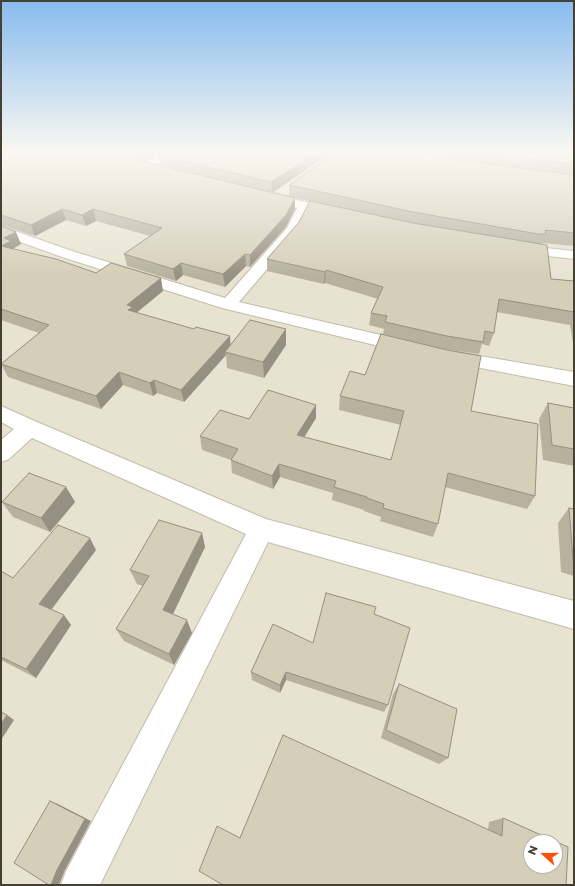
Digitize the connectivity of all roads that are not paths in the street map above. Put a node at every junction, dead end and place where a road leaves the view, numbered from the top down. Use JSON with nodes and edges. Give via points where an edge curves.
{"nodes":[{"id":1,"x":253,"y":194,"type":"edge"},
{"id":2,"x":281,"y":194,"type":"edge"},
{"id":3,"x":274,"y":199,"type":"junction"},
{"id":4,"x":305,"y":206,"type":"junction"},
{"id":5,"x":350,"y":216,"type":"edge"},
{"id":6,"x":1,"y":230,"type":"edge"},
{"id":7,"x":503,"y":246,"type":"edge"},
{"id":8,"x":574,"y":255,"type":"edge"},
{"id":9,"x":228,"y":304,"type":"junction"},
{"id":10,"x":574,"y":379,"type":"edge"},
{"id":11,"x":1,"y":413,"type":"edge"},
{"id":12,"x":29,"y":428,"type":"junction"},
{"id":13,"x":1,"y":453,"type":"edge"},
{"id":14,"x":262,"y":529,"type":"junction"},
{"id":15,"x":574,"y":615,"type":"edge"},
{"id":16,"x":80,"y":885,"type":"edge"}],
"edges":[{"from":1,"to":3,"type":"street"},
{"from":2,"to":3,"type":"street"},
{"from":3,"to":4,"type":"street"},
{"from":4,"to":5,"type":"street"},
{"from":4,"to":9,"type":"street","via":[[293,230]]},
{"from":6,"to":9,"type":"street","via":[[68,254]]},
{"from":7,"to":8,"type":"street"},
{"from":9,"to":10,"type":"street","via":[[428,352]]},
{"from":11,"to":12,"type":"street"},
{"from":12,"to":13,"type":"street"},
{"from":12,"to":14,"type":"street"},
{"from":14,"to":15,"type":"street"},
{"from":14,"to":16,"type":"street"}]}
